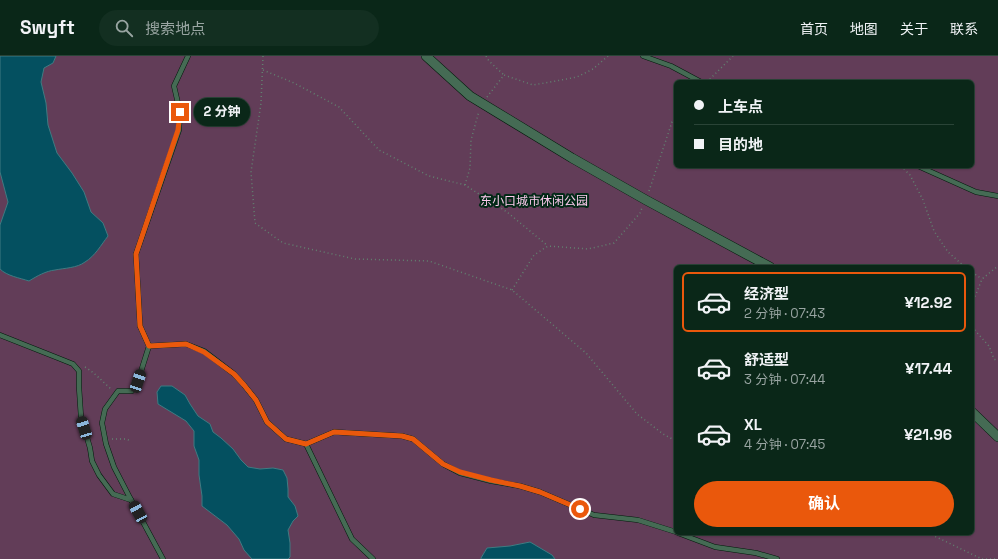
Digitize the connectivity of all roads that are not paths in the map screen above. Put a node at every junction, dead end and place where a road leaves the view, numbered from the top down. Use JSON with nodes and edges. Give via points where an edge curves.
{"nodes":[{"id":1,"x":188,"y":56,"type":"edge"},
{"id":2,"x":426,"y":56,"type":"edge"},
{"id":3,"x":642,"y":56,"type":"edge"},
{"id":4,"x":697,"y":80,"type":"edge"},
{"id":5,"x":922,"y":168,"type":"edge"},
{"id":6,"x":998,"y":196,"type":"edge"},
{"id":7,"x":766,"y":265,"type":"edge"},
{"id":8,"x":0,"y":335,"type":"edge"},
{"id":9,"x":149,"y":346,"type":"junction"},
{"id":10,"x":974,"y":414,"type":"edge"},
{"id":11,"x":998,"y":437,"type":"edge"},
{"id":12,"x":306,"y":444,"type":"junction"},
{"id":13,"x":131,"y":500,"type":"junction"},
{"id":14,"x":674,"y":532,"type":"edge"},
{"id":15,"x":682,"y":535,"type":"edge"},
{"id":16,"x":163,"y":559,"type":"edge"},
{"id":17,"x":373,"y":559,"type":"edge"},
{"id":18,"x":778,"y":559,"type":"edge"}],
"edges":[{"from":1,"to":9,"type":"lane","via":[[174,86],[180,112],[178,130],[136,254],[140,326]]},
{"from":2,"to":7,"type":"street","via":[[470,96],[572,158]]},
{"from":3,"to":4,"type":"lane","via":[[671,66]]},
{"from":5,"to":6,"type":"lane","via":[[976,192]]},
{"from":8,"to":13,"type":"lane","via":[[73,364],[79,371],[81,417],[92,462],[113,494]]},
{"from":9,"to":12,"type":"lane","via":[[186,344],[204,352],[234,374],[244,385],[256,400],[267,422],[286,439]]},
{"from":9,"to":13,"type":"lane","via":[[138,381],[132,390],[118,391],[105,409],[102,423],[114,467]]},
{"from":10,"to":11,"type":"street"},
{"from":12,"to":14,"type":"lane","via":[[334,432],[402,436],[413,439],[443,464],[460,472],[540,492],[594,515],[638,520]]},
{"from":12,"to":17,"type":"lane","via":[[352,538]]},
{"from":13,"to":16,"type":"lane"},
{"from":15,"to":18,"type":"lane","via":[[714,548],[756,553]]}]}
